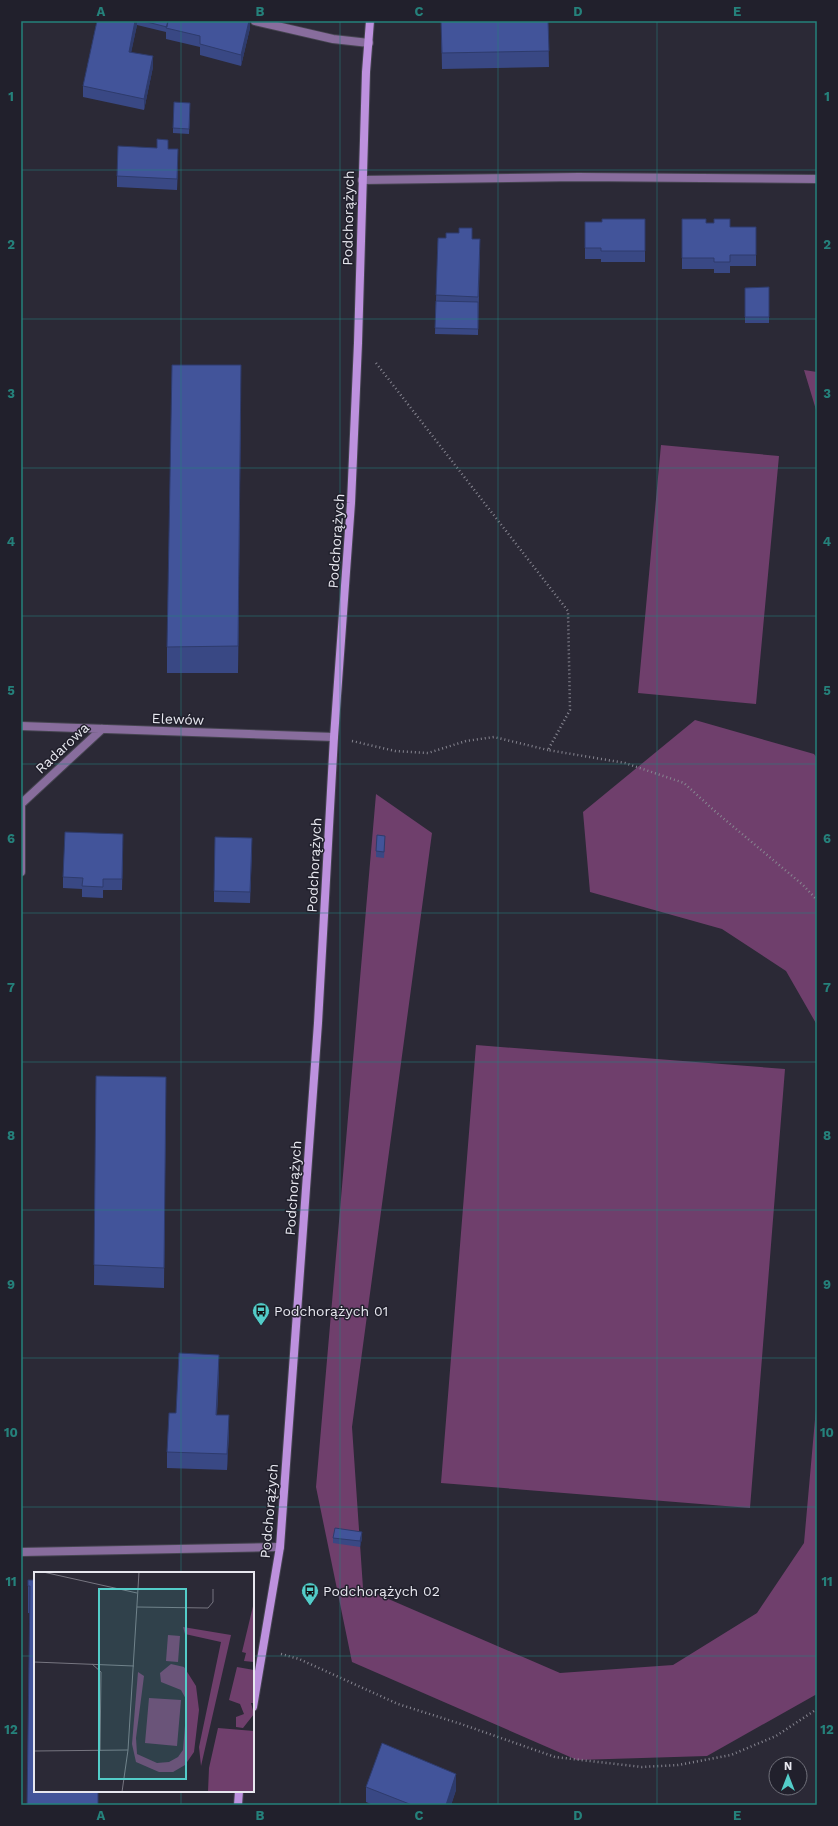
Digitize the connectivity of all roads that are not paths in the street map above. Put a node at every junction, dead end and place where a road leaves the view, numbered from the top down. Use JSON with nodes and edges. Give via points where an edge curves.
{"nodes":[{"id":1,"x":255,"y":21,"type":"edge"},
{"id":2,"x":370,"y":21,"type":"edge"},
{"id":3,"x":369,"y":43,"type":"junction"},
{"id":4,"x":817,"y":179,"type":"edge"},
{"id":5,"x":362,"y":180,"type":"junction"},
{"id":6,"x":21,"y":726,"type":"edge"},
{"id":7,"x":102,"y":729,"type":"junction"},
{"id":8,"x":334,"y":737,"type":"junction"},
{"id":9,"x":22,"y":802,"type":"edge"},
{"id":10,"x":21,"y":872,"type":"edge"},
{"id":11,"x":280,"y":1547,"type":"junction"},
{"id":12,"x":21,"y":1552,"type":"edge"},
{"id":13,"x":254,"y":1701,"type":"edge"},
{"id":14,"x":239,"y":1792,"type":"edge"},
{"id":15,"x":238,"y":1805,"type":"edge"}],
"edges":[{"from":1,"to":3,"type":"street","via":[[333,39]]},
{"from":2,"to":3,"type":"street","name":"Podchorążych"},
{"from":3,"to":5,"type":"street","name":"Podchorążych"},
{"from":4,"to":5,"type":"street","via":[[578,176]]},
{"from":5,"to":8,"type":"street","name":"Podchorążych","via":[[351,503]]},
{"from":6,"to":7,"type":"street","name":"Elewów"},
{"from":7,"to":8,"type":"street","name":"Elewów"},
{"from":7,"to":9,"type":"street","name":"Radarowa"},
{"from":8,"to":11,"type":"street","name":"Podchorążych","via":[[317,1031]]},
{"from":9,"to":10,"type":"street","name":"Radarowa"},
{"from":11,"to":12,"type":"street"},
{"from":11,"to":13,"type":"street","name":"Podchorążych"},
{"from":14,"to":15,"type":"street"}]}
